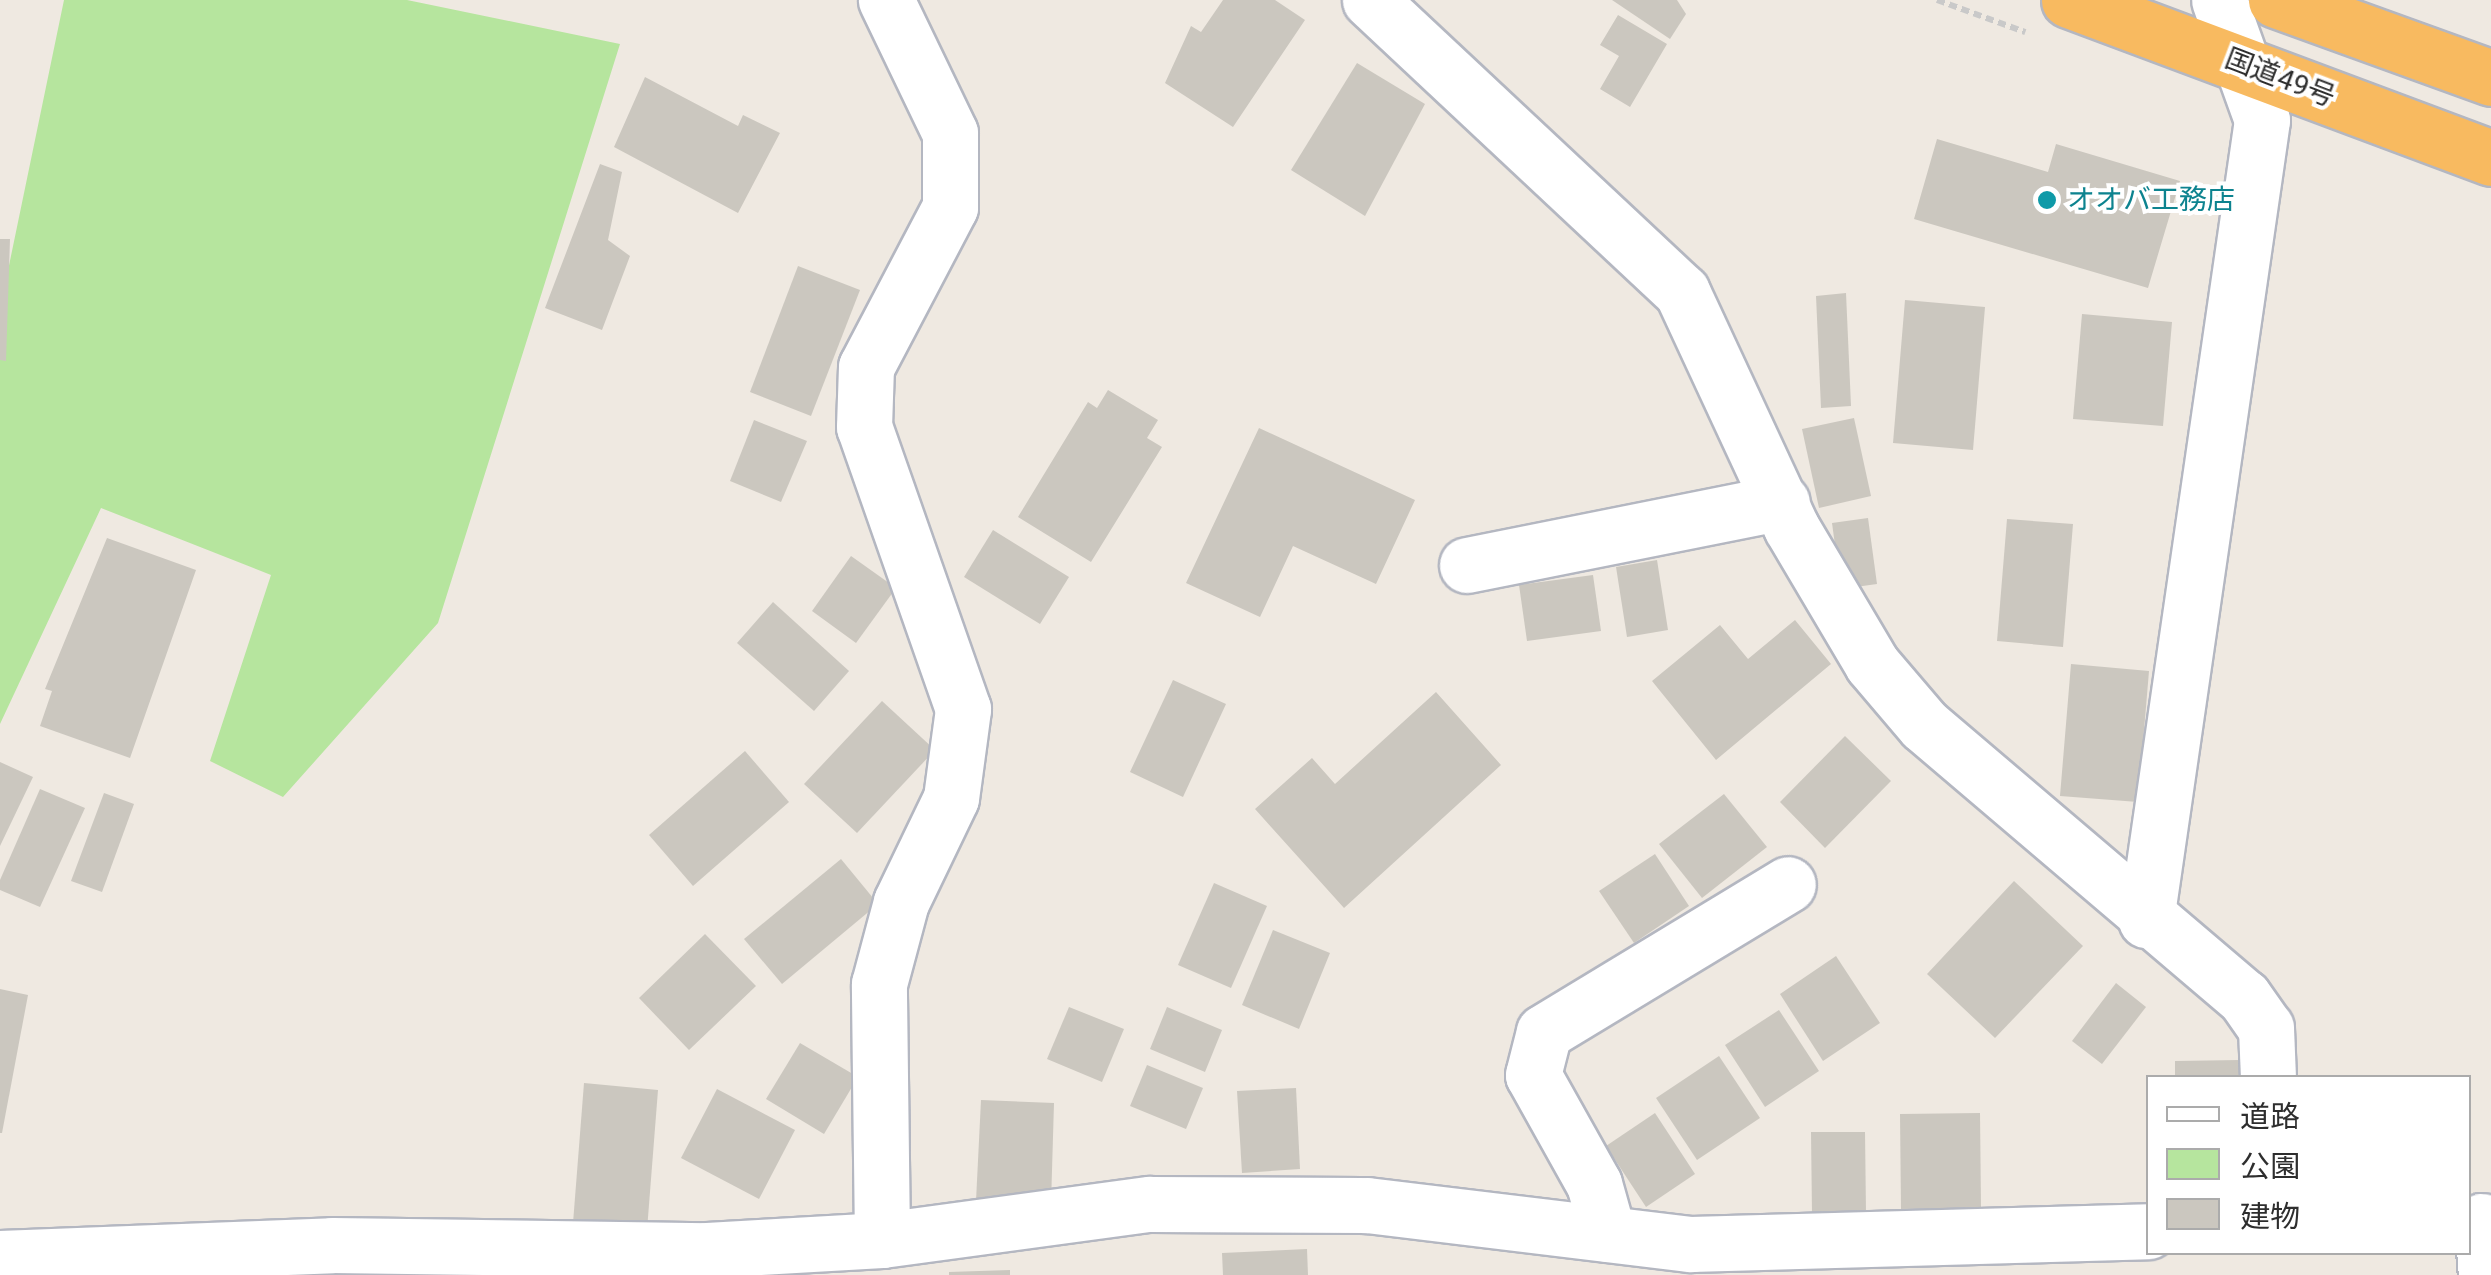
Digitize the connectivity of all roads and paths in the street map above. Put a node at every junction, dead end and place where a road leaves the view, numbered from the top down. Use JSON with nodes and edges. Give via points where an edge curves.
{"nodes":[{"id":1,"x":886,"y":0,"type":"edge"},
{"id":2,"x":1370,"y":0,"type":"edge"},
{"id":3,"x":2068,"y":0,"type":"edge"},
{"id":4,"x":2219,"y":0,"type":"edge"},
{"id":5,"x":2276,"y":0,"type":"edge"},
{"id":6,"x":2245,"y":64,"type":"junction"},
{"id":7,"x":2491,"y":78,"type":"edge"},
{"id":8,"x":2491,"y":158,"type":"edge"},
{"id":9,"x":1782,"y":502,"type":"junction"},
{"id":10,"x":1467,"y":566,"type":"dead end"},
{"id":11,"x":1788,"y":884,"type":"dead end"},
{"id":12,"x":2146,"y":920,"type":"junction"},
{"id":13,"x":2268,"y":1075,"type":"edge"},
{"id":14,"x":2480,"y":1221,"type":"edge"},
{"id":15,"x":2146,"y":1230,"type":"edge"},
{"id":16,"x":1608,"y":1234,"type":"junction"},
{"id":17,"x":882,"y":1240,"type":"junction"},
{"id":18,"x":0,"y":1258,"type":"edge"},
{"id":19,"x":603,"y":1264,"type":"edge"},
{"id":20,"x":2486,"y":1275,"type":"edge"}],
"edges":[{"from":1,"to":17,"type":"street","via":[[950,133],[950,207],[866,367],[864,427],[963,709],[951,798],[901,902],[879,984]]},
{"from":2,"to":9,"type":"street","via":[[1682,292]]},
{"from":3,"to":6,"type":"highway","name":"国道49号"},
{"from":4,"to":6,"type":"street"},
{"from":5,"to":7,"type":"highway"},
{"from":6,"to":8,"type":"highway","name":"国道49号"},
{"from":6,"to":12,"type":"street","via":[[2262,120]]},
{"from":9,"to":10,"type":"street"},
{"from":9,"to":12,"type":"street","via":[[1847,625],[1924,725]]},
{"from":11,"to":16,"type":"street","via":[[1544,1032],[1533,1075],[1594,1184]]},
{"from":12,"to":13,"type":"street","via":[[2260,1014]]},
{"from":14,"to":20,"type":"street"},
{"from":15,"to":16,"type":"street","via":[[1786,1246]]},
{"from":16,"to":17,"type":"street","via":[[1366,1206],[1150,1204]]},
{"from":17,"to":19,"type":"street"},
{"from":18,"to":19,"type":"street","via":[[332,1245]]}]}
